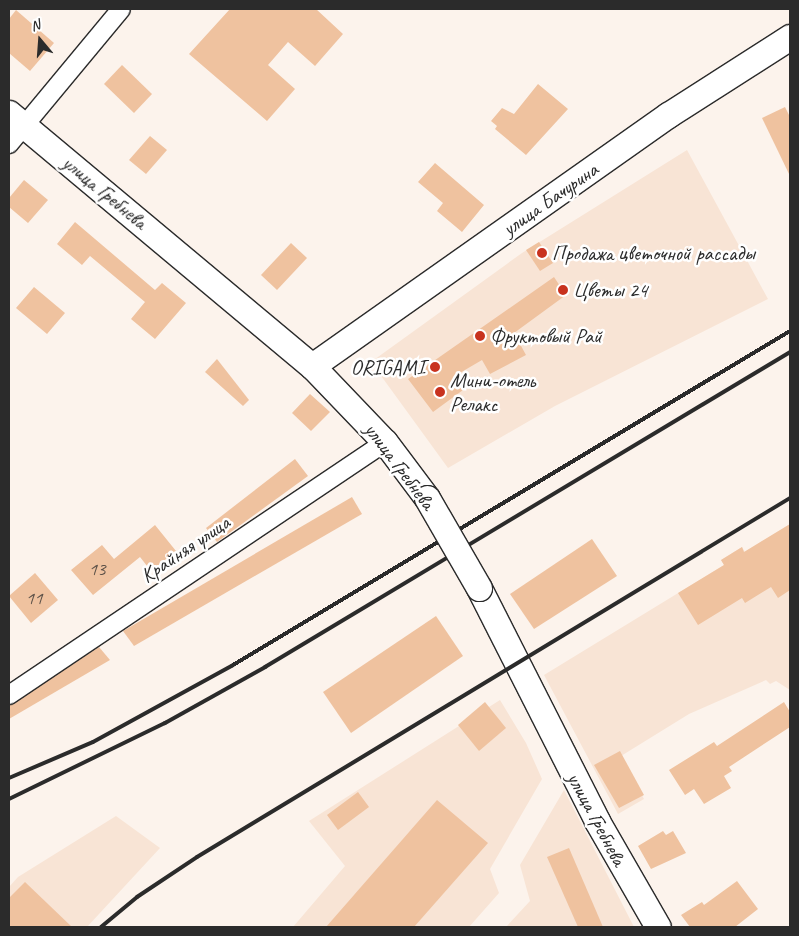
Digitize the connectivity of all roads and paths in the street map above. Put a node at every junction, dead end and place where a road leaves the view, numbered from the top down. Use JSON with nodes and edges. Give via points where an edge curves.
{"nodes":[{"id":1,"x":121,"y":9,"type":"edge"},
{"id":2,"x":790,"y":37,"type":"edge"},
{"id":3,"x":14,"y":128,"type":"edge"},
{"id":4,"x":312,"y":366,"type":"junction"},
{"id":5,"x":386,"y":442,"type":"junction"},
{"id":6,"x":9,"y":695,"type":"edge"},
{"id":7,"x":658,"y":927,"type":"edge"}],
"edges":[{"from":1,"to":3,"type":"street"},
{"from":2,"to":4,"type":"street","name":"улица Бачурина","via":[[668,115]]},
{"from":3,"to":4,"type":"street","name":"улица Гребнева"},
{"from":4,"to":5,"type":"street","name":"улица Гребнева"},
{"from":5,"to":6,"type":"street","name":"Крайняя улица"},
{"from":5,"to":7,"type":"street","name":"улица Гребнева","bridge":true,"via":[[427,498],[479,588],[597,821]]}]}
